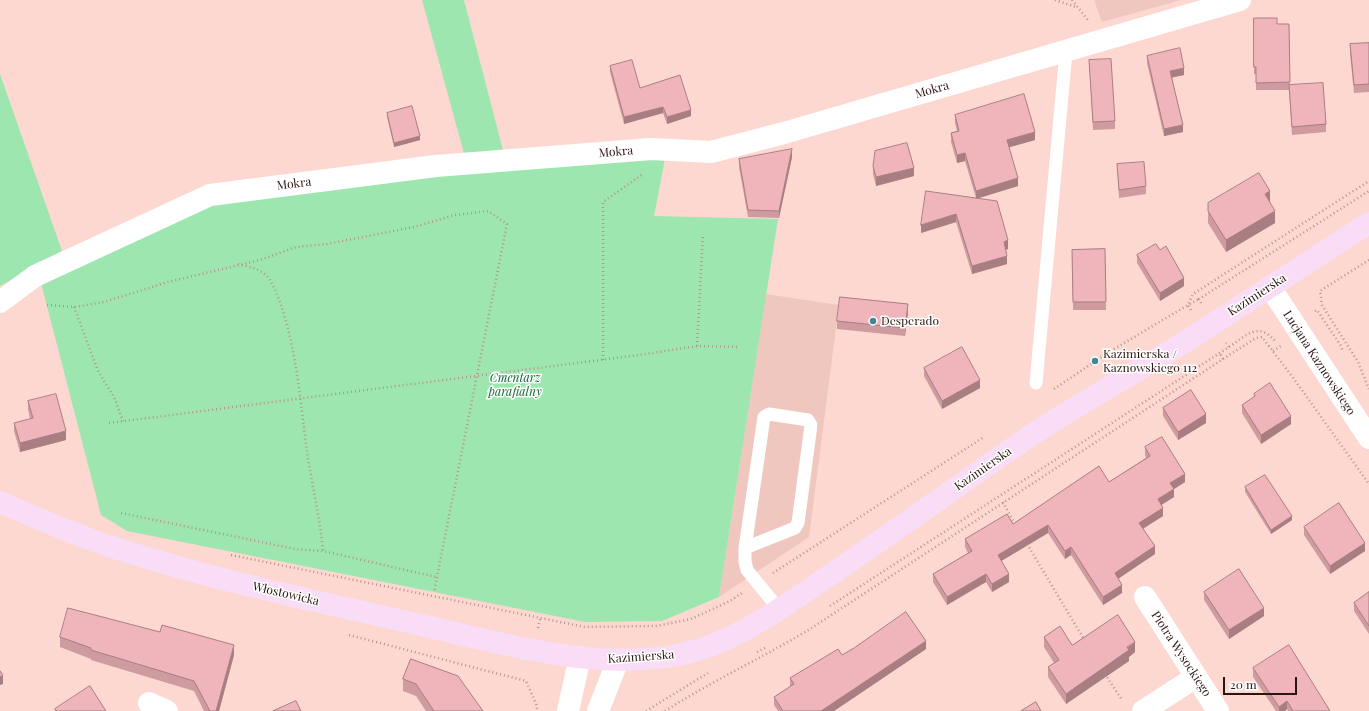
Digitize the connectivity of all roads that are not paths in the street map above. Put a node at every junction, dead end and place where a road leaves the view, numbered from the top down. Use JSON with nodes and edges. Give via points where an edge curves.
{"nodes":[{"id":1,"x":1240,"y":0,"type":"edge"},
{"id":2,"x":1066,"y":51,"type":"junction"},
{"id":3,"x":1369,"y":223,"type":"edge"},
{"id":4,"x":1270,"y":287,"type":"junction"},
{"id":5,"x":0,"y":302,"type":"edge"},
{"id":6,"x":1036,"y":383,"type":"dead end"},
{"id":7,"x":1369,"y":438,"type":"edge"},
{"id":8,"x":0,"y":502,"type":"edge"},
{"id":9,"x":745,"y":548,"type":"junction"},
{"id":10,"x":1144,"y":597,"type":"dead end"},
{"id":11,"x":778,"y":608,"type":"junction"},
{"id":12,"x":580,"y":657,"type":"junction"},
{"id":13,"x":618,"y":660,"type":"junction"},
{"id":14,"x":1196,"y":678,"type":"junction"},
{"id":15,"x":1134,"y":708,"type":"edge"},
{"id":16,"x":568,"y":711,"type":"edge"},
{"id":17,"x":598,"y":711,"type":"edge"},
{"id":18,"x":1218,"y":711,"type":"edge"}],
"edges":[{"from":1,"to":2,"type":"street","name":"Mokra"},
{"from":2,"to":5,"type":"street","name":"Mokra","via":[[711,152],[651,149],[436,166],[210,195],[36,276]]},
{"from":2,"to":6,"type":"lane"},
{"from":3,"to":4,"type":"main road","name":"Kazimierska"},
{"from":4,"to":7,"type":"street","name":"Lucjana Kaznowskiego"},
{"from":4,"to":11,"type":"main road","name":"Kazimierska","via":[[1030,437]]},
{"from":8,"to":12,"type":"main road","name":"Włostowicka","via":[[106,545],[216,577],[533,650]]},
{"from":9,"to":9,"type":"lane","via":[[764,417],[769,414],[808,420],[812,425],[798,523],[795,528]]},
{"from":9,"to":11,"type":"lane","via":[[747,570]]},
{"from":10,"to":14,"type":"street","name":"Piotra Wysockiego"},
{"from":11,"to":13,"type":"main road","name":"Kazimierska","via":[[715,644],[673,656]]},
{"from":12,"to":13,"type":"main road","name":"Kazimierska"},
{"from":12,"to":16,"type":"street"},
{"from":13,"to":17,"type":"street"},
{"from":14,"to":15,"type":"street"},
{"from":14,"to":18,"type":"street","name":"Piotra Wysockiego"}]}
